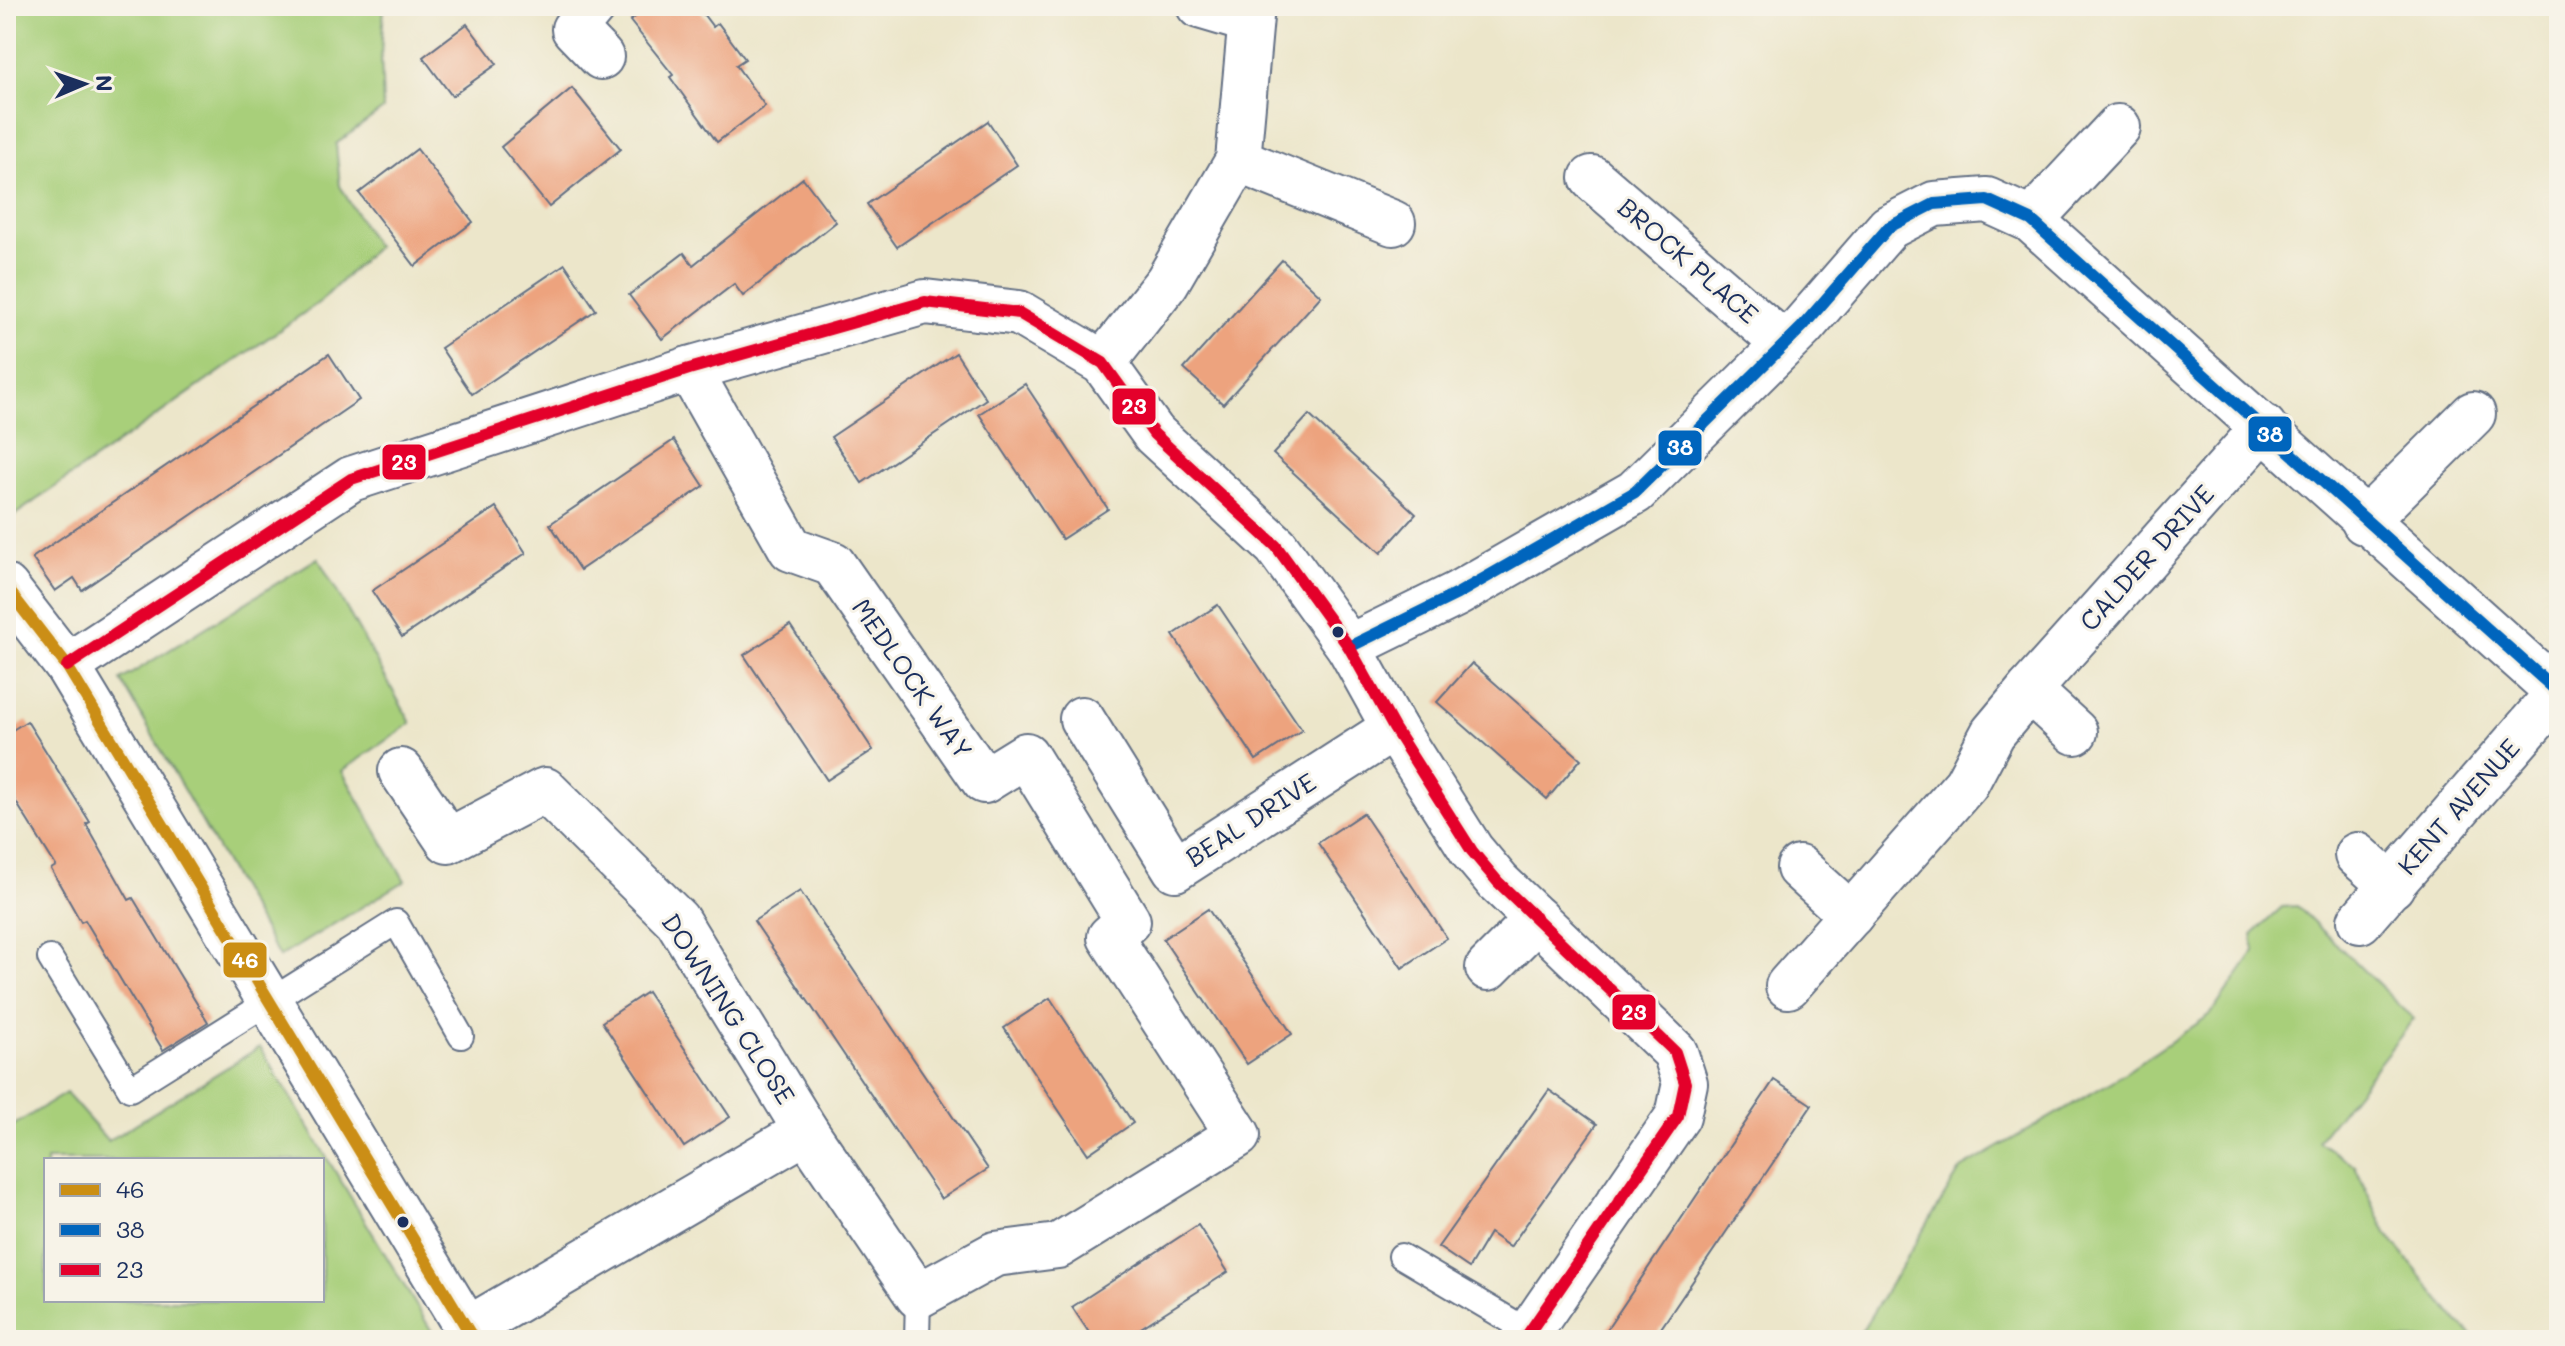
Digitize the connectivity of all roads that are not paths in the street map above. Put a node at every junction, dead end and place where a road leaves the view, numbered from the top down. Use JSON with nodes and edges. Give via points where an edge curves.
{"nodes":[{"id":1,"x":593,"y":6,"type":"edge"},
{"id":2,"x":1199,"y":6,"type":"edge"},
{"id":3,"x":1251,"y":13,"type":"edge"},
{"id":4,"x":601,"y":57,"type":"dead end"},
{"id":5,"x":2118,"y":127,"type":"dead end"},
{"id":6,"x":1238,"y":160,"type":"junction"},
{"id":7,"x":1592,"y":178,"type":"dead end"},
{"id":8,"x":2031,"y":220,"type":"junction"},
{"id":9,"x":1393,"y":223,"type":"dead end"},
{"id":10,"x":1784,"y":344,"type":"junction"},
{"id":11,"x":1103,"y":363,"type":"junction"},
{"id":12,"x":689,"y":369,"type":"junction"},
{"id":13,"x":2473,"y":414,"type":"dead end"},
{"id":14,"x":2264,"y":427,"type":"junction"},
{"id":15,"x":2364,"y":522,"type":"junction"},
{"id":16,"x":6,"y":587,"type":"edge"},
{"id":17,"x":1349,"y":647,"type":"junction"},
{"id":18,"x":67,"y":666,"type":"junction"},
{"id":19,"x":2029,"y":690,"type":"junction"},
{"id":20,"x":2559,"y":693,"type":"edge"},
{"id":21,"x":1082,"y":719,"type":"dead end"},
{"id":22,"x":1394,"y":728,"type":"junction"},
{"id":23,"x":2075,"y":732,"type":"dead end"},
{"id":24,"x":401,"y":771,"type":"dead end"},
{"id":25,"x":2357,"y":855,"type":"dead end"},
{"id":26,"x":1799,"y":868,"type":"dead end"},
{"id":27,"x":1175,"y":869,"type":"junction"},
{"id":28,"x":2392,"y":886,"type":"junction"},
{"id":29,"x":1117,"y":904,"type":"junction"},
{"id":30,"x":1851,"y":915,"type":"junction"},
{"id":31,"x":1537,"y":919,"type":"junction"},
{"id":32,"x":2360,"y":921,"type":"dead end"},
{"id":33,"x":50,"y":958,"type":"dead end"},
{"id":34,"x":1488,"y":968,"type":"dead end"},
{"id":35,"x":1788,"y":986,"type":"dead end"},
{"id":36,"x":269,"y":1002,"type":"junction"},
{"id":37,"x":461,"y":1036,"type":"dead end"},
{"id":38,"x":806,"y":1131,"type":"junction"},
{"id":39,"x":1401,"y":1256,"type":"dead end"},
{"id":40,"x":918,"y":1296,"type":"junction"},
{"id":41,"x":471,"y":1335,"type":"edge"},
{"id":42,"x":1526,"y":1335,"type":"edge"},
{"id":43,"x":917,"y":1340,"type":"edge"}],
"edges":[{"from":1,"to":4,"type":"street","via":[[574,29]]},
{"from":2,"to":3,"type":"street"},
{"from":3,"to":6,"type":"street"},
{"from":5,"to":8,"type":"street"},
{"from":6,"to":9,"type":"street"},
{"from":6,"to":11,"type":"street","via":[[1167,282]]},
{"from":7,"to":10,"type":"street","name":"BROCK PLACE"},
{"from":8,"to":10,"type":"street","via":[[1987,200],[1934,204],[1889,227]]},
{"from":8,"to":14,"type":"street"},
{"from":10,"to":17,"type":"street","via":[[1635,492],[1457,594]]},
{"from":11,"to":12,"type":"street","via":[[1019,313],[925,302]]},
{"from":11,"to":17,"type":"street","via":[[1154,434],[1276,546]]},
{"from":12,"to":18,"type":"street","via":[[351,479]]},
{"from":12,"to":29,"type":"street","name":"MEDLOCK WAY","via":[[791,549],[833,564],[984,781],[1026,755]]},
{"from":13,"to":15,"type":"street"},
{"from":14,"to":15,"type":"street"},
{"from":14,"to":19,"type":"street","name":"CALDER DRIVE"},
{"from":15,"to":20,"type":"street"},
{"from":16,"to":18,"type":"street"},
{"from":17,"to":22,"type":"street"},
{"from":18,"to":36,"type":"street"},
{"from":19,"to":23,"type":"street"},
{"from":19,"to":30,"type":"street","name":"CALDER DRIVE","via":[[1993,733],[1966,784]]},
{"from":20,"to":28,"type":"street","name":"KENT AVENUE"},
{"from":21,"to":27,"type":"street","name":"BEAL DRIVE"},
{"from":22,"to":27,"type":"street","name":"BEAL DRIVE"},
{"from":22,"to":31,"type":"street","via":[[1472,851]]},
{"from":24,"to":38,"type":"street","name":"DOWNING CLOSE","via":[[448,841],[545,790],[677,920]]},
{"from":25,"to":28,"type":"street","name":"KENT AVENUE"},
{"from":26,"to":30,"type":"street"},
{"from":27,"to":29,"type":"street"},
{"from":28,"to":32,"type":"street","name":"KENT AVENUE"},
{"from":29,"to":40,"type":"street","via":[[1128,921],[1110,937],[1238,1135],[1058,1246],[995,1254]]},
{"from":30,"to":35,"type":"street","name":"CALDER DRIVE"},
{"from":31,"to":34,"type":"street"},
{"from":31,"to":42,"type":"street","via":[[1660,1034],[1679,1059],[1685,1083],[1684,1101],[1669,1132]]},
{"from":33,"to":36,"type":"lane","via":[[130,1089]]},
{"from":36,"to":37,"type":"lane","via":[[396,922]]},
{"from":36,"to":41,"type":"street"},
{"from":38,"to":40,"type":"street","name":"DOWNING CLOSE"},
{"from":38,"to":41,"type":"street","name":"DOWNING CLOSE"},
{"from":39,"to":42,"type":"lane"},
{"from":40,"to":43,"type":"lane"}]}
